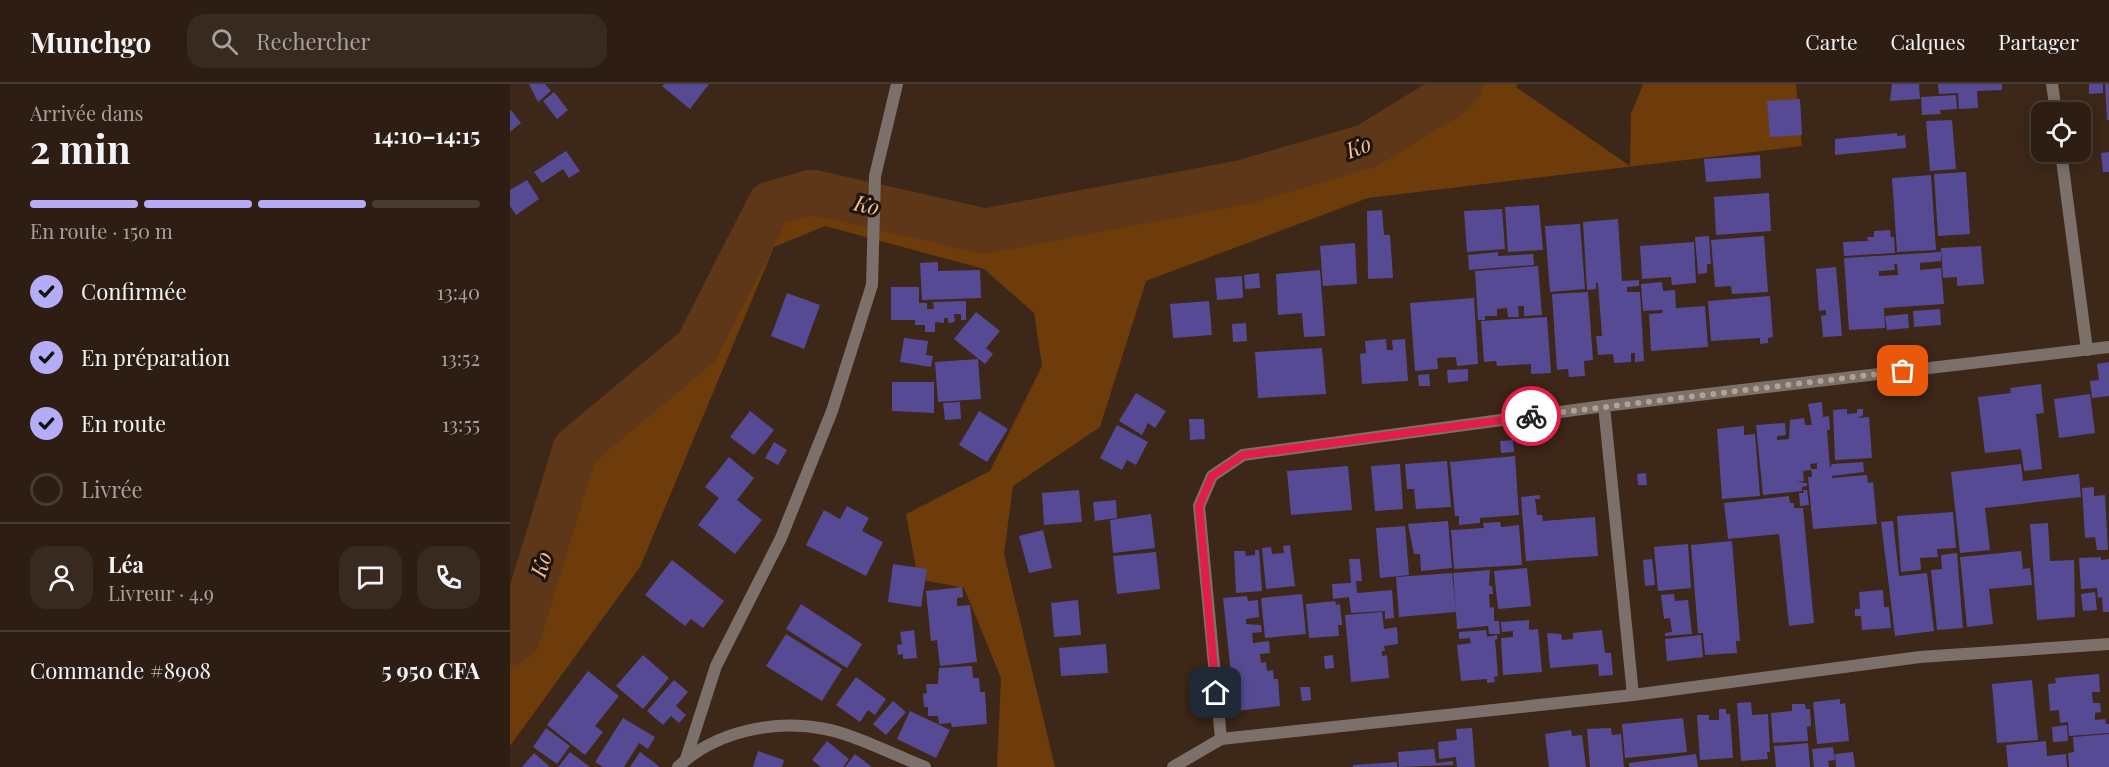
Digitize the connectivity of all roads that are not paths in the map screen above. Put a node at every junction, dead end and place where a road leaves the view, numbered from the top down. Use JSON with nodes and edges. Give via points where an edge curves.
{"nodes":[{"id":1,"x":897,"y":84,"type":"edge"},
{"id":2,"x":2052,"y":84,"type":"edge"},
{"id":3,"x":2055,"y":102,"type":"edge"},
{"id":4,"x":2062,"y":162,"type":"edge"},
{"id":5,"x":2109,"y":347,"type":"edge"},
{"id":6,"x":2087,"y":350,"type":"junction"},
{"id":7,"x":1604,"y":406,"type":"junction"},
{"id":8,"x":2109,"y":644,"type":"edge"},
{"id":9,"x":1633,"y":694,"type":"junction"},
{"id":10,"x":1221,"y":739,"type":"junction"},
{"id":11,"x":682,"y":763,"type":"edge"},
{"id":12,"x":925,"y":767,"type":"edge"},
{"id":13,"x":1173,"y":767,"type":"edge"}],
"edges":[{"from":1,"to":11,"type":"street","via":[[875,176],[872,285],[832,411],[781,538],[716,666]]},
{"from":2,"to":3,"type":"street"},
{"from":4,"to":6,"type":"street"},
{"from":5,"to":6,"type":"street"},
{"from":6,"to":7,"type":"street"},
{"from":7,"to":9,"type":"street"},
{"from":7,"to":10,"type":"street","via":[[1243,455],[1212,476],[1199,506]]},
{"from":8,"to":9,"type":"street","via":[[1920,657]]},
{"from":9,"to":10,"type":"street"},
{"from":10,"to":13,"type":"street"},
{"from":11,"to":12,"type":"street","via":[[732,735],[779,725],[826,729]]}]}
